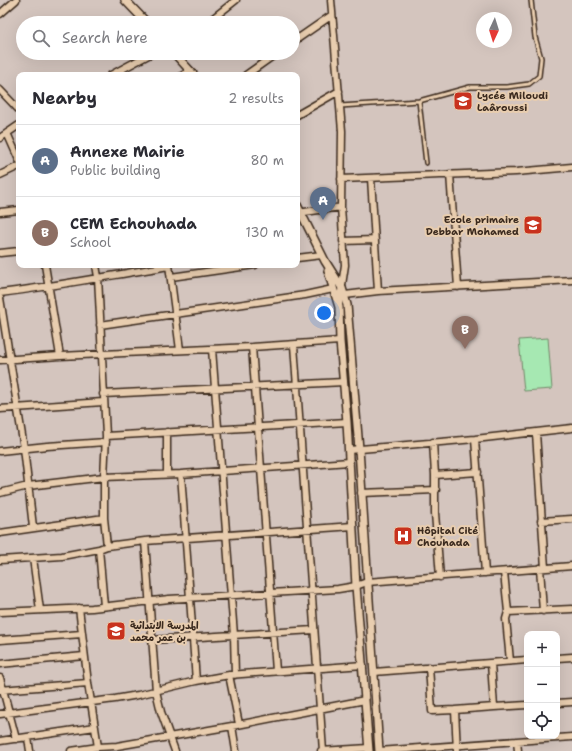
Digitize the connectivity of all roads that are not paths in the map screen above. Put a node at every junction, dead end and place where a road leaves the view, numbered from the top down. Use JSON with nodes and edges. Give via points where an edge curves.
{"nodes":[{"id":1,"x":16,"y":0,"type":"edge"},
{"id":2,"x":236,"y":0,"type":"edge"},
{"id":3,"x":331,"y":0,"type":"edge"},
{"id":4,"x":532,"y":0,"type":"edge"},
{"id":5,"x":129,"y":1,"type":"edge"},
{"id":6,"x":0,"y":14,"type":"edge"},
{"id":7,"x":332,"y":14,"type":"junction"},
{"id":8,"x":141,"y":16,"type":"edge"},
{"id":9,"x":216,"y":16,"type":"edge"},
{"id":10,"x":300,"y":37,"type":"edge"},
{"id":11,"x":139,"y":60,"type":"edge"},
{"id":12,"x":180,"y":60,"type":"edge"},
{"id":13,"x":267,"y":60,"type":"edge"},
{"id":14,"x":117,"y":72,"type":"edge"},
{"id":15,"x":191,"y":72,"type":"edge"},
{"id":16,"x":250,"y":72,"type":"edge"},
{"id":17,"x":0,"y":90,"type":"edge"},
{"id":18,"x":339,"y":91,"type":"junction"},
{"id":19,"x":419,"y":101,"type":"junction"},
{"id":20,"x":340,"y":106,"type":"junction"},
{"id":21,"x":16,"y":107,"type":"edge"},
{"id":22,"x":300,"y":113,"type":"edge"},
{"id":23,"x":16,"y":127,"type":"edge"},
{"id":24,"x":7,"y":133,"type":"junction"},
{"id":25,"x":0,"y":138,"type":"edge"},
{"id":26,"x":16,"y":153,"type":"edge"},
{"id":27,"x":426,"y":163,"type":"dead end"},
{"id":28,"x":16,"y":167,"type":"edge"},
{"id":29,"x":572,"y":167,"type":"edge"},
{"id":30,"x":450,"y":174,"type":"junction"},
{"id":31,"x":0,"y":175,"type":"edge"},
{"id":32,"x":371,"y":178,"type":"junction"},
{"id":33,"x":341,"y":179,"type":"junction"},
{"id":34,"x":341,"y":207,"type":"junction"},
{"id":35,"x":16,"y":210,"type":"edge"},
{"id":36,"x":300,"y":210,"type":"edge"},
{"id":37,"x":0,"y":212,"type":"edge"},
{"id":38,"x":300,"y":214,"type":"edge"},
{"id":39,"x":374,"y":240,"type":"junction"},
{"id":40,"x":343,"y":241,"type":"junction"},
{"id":41,"x":16,"y":251,"type":"edge"},
{"id":42,"x":0,"y":253,"type":"edge"},
{"id":43,"x":300,"y":258,"type":"edge"},
{"id":44,"x":324,"y":258,"type":"junction"},
{"id":45,"x":45,"y":268,"type":"edge"},
{"id":46,"x":96,"y":268,"type":"edge"},
{"id":47,"x":156,"y":268,"type":"edge"},
{"id":48,"x":169,"y":268,"type":"edge"},
{"id":49,"x":234,"y":268,"type":"edge"},
{"id":50,"x":98,"y":277,"type":"junction"},
{"id":51,"x":171,"y":277,"type":"junction"},
{"id":52,"x":572,"y":280,"type":"edge"},
{"id":53,"x":48,"y":287,"type":"junction"},
{"id":54,"x":458,"y":287,"type":"junction"},
{"id":55,"x":342,"y":288,"type":"junction"},
{"id":56,"x":333,"y":289,"type":"junction"},
{"id":57,"x":378,"y":291,"type":"junction"},
{"id":58,"x":0,"y":293,"type":"edge"},
{"id":59,"x":345,"y":295,"type":"junction"},
{"id":60,"x":0,"y":298,"type":"edge"},
{"id":61,"x":339,"y":307,"type":"junction"},
{"id":62,"x":176,"y":314,"type":"junction"},
{"id":63,"x":100,"y":325,"type":"junction"},
{"id":64,"x":340,"y":341,"type":"junction"},
{"id":65,"x":294,"y":345,"type":"junction"},
{"id":66,"x":252,"y":347,"type":"junction"},
{"id":67,"x":212,"y":349,"type":"junction"},
{"id":68,"x":180,"y":350,"type":"junction"},
{"id":69,"x":101,"y":354,"type":"junction"},
{"id":70,"x":60,"y":356,"type":"junction"},
{"id":71,"x":10,"y":358,"type":"junction"},
{"id":72,"x":0,"y":360,"type":"edge"},
{"id":73,"x":344,"y":382,"type":"junction"},
{"id":74,"x":297,"y":385,"type":"junction"},
{"id":75,"x":255,"y":387,"type":"junction"},
{"id":76,"x":214,"y":389,"type":"junction"},
{"id":77,"x":103,"y":394,"type":"junction"},
{"id":78,"x":103,"y":402,"type":"junction"},
{"id":79,"x":18,"y":408,"type":"junction"},
{"id":80,"x":0,"y":409,"type":"edge"},
{"id":81,"x":347,"y":422,"type":"junction"},
{"id":82,"x":299,"y":425,"type":"junction"},
{"id":83,"x":258,"y":428,"type":"junction"},
{"id":84,"x":572,"y":428,"type":"edge"},
{"id":85,"x":218,"y":430,"type":"junction"},
{"id":86,"x":167,"y":432,"type":"junction"},
{"id":87,"x":536,"y":433,"type":"junction"},
{"id":88,"x":106,"y":439,"type":"junction"},
{"id":89,"x":475,"y":439,"type":"junction"},
{"id":90,"x":433,"y":442,"type":"junction"},
{"id":91,"x":24,"y":448,"type":"junction"},
{"id":92,"x":359,"y":449,"type":"junction"},
{"id":93,"x":349,"y":450,"type":"junction"},
{"id":94,"x":0,"y":451,"type":"edge"},
{"id":95,"x":350,"y":462,"type":"junction"},
{"id":96,"x":302,"y":465,"type":"junction"},
{"id":97,"x":261,"y":468,"type":"junction"},
{"id":98,"x":221,"y":471,"type":"junction"},
{"id":99,"x":478,"y":472,"type":"junction"},
{"id":100,"x":167,"y":474,"type":"junction"},
{"id":101,"x":181,"y":474,"type":"junction"},
{"id":102,"x":435,"y":475,"type":"junction"},
{"id":103,"x":104,"y":477,"type":"junction"},
{"id":104,"x":28,"y":486,"type":"junction"},
{"id":105,"x":436,"y":490,"type":"junction"},
{"id":106,"x":0,"y":493,"type":"edge"},
{"id":107,"x":361,"y":493,"type":"junction"},
{"id":108,"x":104,"y":518,"type":"junction"},
{"id":109,"x":572,"y":519,"type":"edge"},
{"id":110,"x":542,"y":521,"type":"junction"},
{"id":111,"x":353,"y":526,"type":"junction"},
{"id":112,"x":33,"y":527,"type":"junction"},
{"id":113,"x":307,"y":530,"type":"junction"},
{"id":114,"x":0,"y":533,"type":"edge"},
{"id":115,"x":266,"y":533,"type":"junction"},
{"id":116,"x":226,"y":535,"type":"junction"},
{"id":117,"x":186,"y":538,"type":"junction"},
{"id":118,"x":145,"y":541,"type":"junction"},
{"id":119,"x":107,"y":546,"type":"junction"},
{"id":120,"x":99,"y":549,"type":"junction"},
{"id":121,"x":33,"y":558,"type":"junction"},
{"id":122,"x":0,"y":560,"type":"edge"},
{"id":123,"x":572,"y":566,"type":"edge"},
{"id":124,"x":542,"y":568,"type":"junction"},
{"id":125,"x":504,"y":572,"type":"junction"},
{"id":126,"x":485,"y":573,"type":"junction"},
{"id":127,"x":440,"y":577,"type":"junction"},
{"id":128,"x":367,"y":582,"type":"junction"},
{"id":129,"x":356,"y":586,"type":"junction"},
{"id":130,"x":312,"y":590,"type":"junction"},
{"id":131,"x":271,"y":593,"type":"junction"},
{"id":132,"x":231,"y":595,"type":"junction"},
{"id":133,"x":191,"y":598,"type":"junction"},
{"id":134,"x":150,"y":601,"type":"junction"},
{"id":135,"x":104,"y":606,"type":"junction"},
{"id":136,"x":79,"y":608,"type":"junction"},
{"id":137,"x":572,"y":609,"type":"edge"},
{"id":138,"x":40,"y":610,"type":"junction"},
{"id":139,"x":543,"y":611,"type":"junction"},
{"id":140,"x":0,"y":612,"type":"edge"},
{"id":141,"x":508,"y":612,"type":"junction"},
{"id":142,"x":314,"y":630,"type":"junction"},
{"id":143,"x":273,"y":633,"type":"junction"},
{"id":144,"x":82,"y":634,"type":"junction"},
{"id":145,"x":234,"y":635,"type":"junction"},
{"id":146,"x":194,"y":637,"type":"junction"},
{"id":147,"x":0,"y":640,"type":"edge"},
{"id":148,"x":152,"y":640,"type":"junction"},
{"id":149,"x":84,"y":656,"type":"junction"},
{"id":150,"x":572,"y":657,"type":"edge"},
{"id":151,"x":560,"y":658,"type":"edge"},
{"id":152,"x":524,"y":660,"type":"edge"},
{"id":153,"x":510,"y":661,"type":"junction"},
{"id":154,"x":491,"y":663,"type":"junction"},
{"id":155,"x":0,"y":664,"type":"edge"},
{"id":156,"x":363,"y":665,"type":"junction"},
{"id":157,"x":429,"y":667,"type":"junction"},
{"id":158,"x":317,"y":668,"type":"junction"},
{"id":159,"x":276,"y":671,"type":"junction"},
{"id":160,"x":374,"y":672,"type":"junction"},
{"id":161,"x":232,"y":675,"type":"junction"},
{"id":162,"x":0,"y":678,"type":"edge"},
{"id":163,"x":196,"y":681,"type":"junction"},
{"id":164,"x":88,"y":683,"type":"junction"},
{"id":165,"x":2,"y":690,"type":"edge"},
{"id":166,"x":156,"y":691,"type":"junction"},
{"id":167,"x":365,"y":700,"type":"junction"},
{"id":168,"x":572,"y":702,"type":"edge"},
{"id":169,"x":90,"y":703,"type":"junction"},
{"id":170,"x":560,"y":703,"type":"edge"},
{"id":171,"x":524,"y":705,"type":"edge"},
{"id":172,"x":494,"y":707,"type":"junction"},
{"id":173,"x":319,"y":709,"type":"junction"},
{"id":174,"x":455,"y":710,"type":"junction"},
{"id":175,"x":10,"y":713,"type":"junction"},
{"id":176,"x":0,"y":714,"type":"edge"},
{"id":177,"x":239,"y":724,"type":"junction"},
{"id":178,"x":232,"y":726,"type":"junction"},
{"id":179,"x":95,"y":727,"type":"junction"},
{"id":180,"x":170,"y":736,"type":"junction"},
{"id":181,"x":572,"y":737,"type":"edge"},
{"id":182,"x":28,"y":738,"type":"junction"},
{"id":183,"x":16,"y":739,"type":"junction"},
{"id":184,"x":0,"y":741,"type":"edge"},
{"id":185,"x":517,"y":741,"type":"junction"},
{"id":186,"x":98,"y":747,"type":"junction"},
{"id":187,"x":457,"y":748,"type":"edge"},
{"id":188,"x":118,"y":749,"type":"edge"},
{"id":189,"x":369,"y":750,"type":"edge"},
{"id":190,"x":30,"y":751,"type":"edge"},
{"id":191,"x":71,"y":751,"type":"edge"},
{"id":192,"x":175,"y":751,"type":"edge"},
{"id":193,"x":236,"y":751,"type":"edge"},
{"id":194,"x":322,"y":751,"type":"edge"},
{"id":195,"x":379,"y":751,"type":"edge"},
{"id":196,"x":518,"y":751,"type":"edge"}],
"edges":[{"from":1,"to":6,"type":"street"},
{"from":2,"to":9,"type":"street"},
{"from":3,"to":7,"type":"street"},
{"from":4,"to":19,"type":"lane","via":[[535,37],[541,58],[539,76],[529,84],[470,87]]},
{"from":5,"to":8,"type":"street"},
{"from":7,"to":10,"type":"street"},
{"from":7,"to":18,"type":"street"},
{"from":11,"to":14,"type":"street"},
{"from":12,"to":15,"type":"street"},
{"from":13,"to":16,"type":"street"},
{"from":17,"to":21,"type":"street"},
{"from":18,"to":20,"type":"street"},
{"from":18,"to":22,"type":"street"},
{"from":19,"to":20,"type":"lane"},
{"from":19,"to":27,"type":"lane"},
{"from":20,"to":33,"type":"street"},
{"from":23,"to":24,"type":"street"},
{"from":24,"to":25,"type":"street"},
{"from":24,"to":26,"type":"street"},
{"from":28,"to":31,"type":"street"},
{"from":29,"to":30,"type":"street"},
{"from":30,"to":32,"type":"street"},
{"from":30,"to":54,"type":"street"},
{"from":32,"to":33,"type":"street"},
{"from":32,"to":39,"type":"street"},
{"from":33,"to":34,"type":"street"},
{"from":34,"to":36,"type":"street"},
{"from":34,"to":40,"type":"street"},
{"from":35,"to":37,"type":"street"},
{"from":38,"to":44,"type":"street"},
{"from":39,"to":40,"type":"street"},
{"from":39,"to":57,"type":"street"},
{"from":40,"to":55,"type":"street","via":[[345,265]]},
{"from":41,"to":42,"type":"street"},
{"from":43,"to":44,"type":"street"},
{"from":44,"to":55,"type":"street"},
{"from":44,"to":56,"type":"street"},
{"from":45,"to":53,"type":"street"},
{"from":46,"to":50,"type":"street"},
{"from":47,"to":50,"type":"street"},
{"from":48,"to":51,"type":"street"},
{"from":49,"to":51,"type":"street"},
{"from":50,"to":53,"type":"street"},
{"from":50,"to":63,"type":"street"},
{"from":51,"to":62,"type":"street"},
{"from":52,"to":54,"type":"street"},
{"from":53,"to":58,"type":"street"},
{"from":53,"to":70,"type":"street"},
{"from":54,"to":57,"type":"street"},
{"from":55,"to":59,"type":"street"},
{"from":55,"to":61,"type":"street"},
{"from":56,"to":61,"type":"street"},
{"from":56,"to":62,"type":"street"},
{"from":57,"to":59,"type":"street"},
{"from":59,"to":92,"type":"street"},
{"from":60,"to":71,"type":"street"},
{"from":61,"to":64,"type":"street"},
{"from":62,"to":63,"type":"street"},
{"from":62,"to":68,"type":"street"},
{"from":63,"to":69,"type":"street"},
{"from":64,"to":65,"type":"street"},
{"from":64,"to":73,"type":"street"},
{"from":65,"to":66,"type":"street"},
{"from":65,"to":74,"type":"street"},
{"from":66,"to":67,"type":"street"},
{"from":66,"to":75,"type":"street"},
{"from":67,"to":68,"type":"street"},
{"from":67,"to":76,"type":"street"},
{"from":68,"to":69,"type":"street"},
{"from":69,"to":70,"type":"street"},
{"from":69,"to":77,"type":"street"},
{"from":70,"to":71,"type":"street"},
{"from":71,"to":72,"type":"street"},
{"from":71,"to":79,"type":"street"},
{"from":73,"to":74,"type":"street"},
{"from":73,"to":81,"type":"street"},
{"from":74,"to":75,"type":"street"},
{"from":74,"to":82,"type":"street"},
{"from":75,"to":76,"type":"street"},
{"from":75,"to":83,"type":"street"},
{"from":76,"to":77,"type":"street"},
{"from":76,"to":85,"type":"street"},
{"from":77,"to":78,"type":"street"},
{"from":78,"to":79,"type":"street"},
{"from":78,"to":88,"type":"street"},
{"from":79,"to":80,"type":"street"},
{"from":79,"to":91,"type":"street"},
{"from":81,"to":82,"type":"street"},
{"from":81,"to":93,"type":"street"},
{"from":82,"to":83,"type":"street"},
{"from":82,"to":96,"type":"street"},
{"from":83,"to":85,"type":"street"},
{"from":83,"to":97,"type":"street"},
{"from":84,"to":87,"type":"street"},
{"from":85,"to":86,"type":"street"},
{"from":85,"to":98,"type":"street"},
{"from":86,"to":88,"type":"street"},
{"from":86,"to":100,"type":"street"},
{"from":87,"to":89,"type":"street"},
{"from":87,"to":110,"type":"street"},
{"from":88,"to":91,"type":"street"},
{"from":88,"to":103,"type":"street"},
{"from":89,"to":90,"type":"street"},
{"from":89,"to":99,"type":"street"},
{"from":90,"to":92,"type":"street"},
{"from":90,"to":102,"type":"street"},
{"from":91,"to":94,"type":"street"},
{"from":91,"to":104,"type":"street"},
{"from":92,"to":93,"type":"street"},
{"from":92,"to":107,"type":"street"},
{"from":93,"to":95,"type":"street"},
{"from":95,"to":96,"type":"street"},
{"from":95,"to":111,"type":"street"},
{"from":96,"to":97,"type":"street"},
{"from":96,"to":113,"type":"street"},
{"from":97,"to":98,"type":"street"},
{"from":97,"to":115,"type":"street"},
{"from":98,"to":101,"type":"street"},
{"from":98,"to":116,"type":"street"},
{"from":99,"to":102,"type":"street"},
{"from":99,"to":126,"type":"street"},
{"from":100,"to":101,"type":"street"},
{"from":100,"to":103,"type":"street"},
{"from":101,"to":117,"type":"street"},
{"from":102,"to":105,"type":"street"},
{"from":103,"to":104,"type":"street"},
{"from":103,"to":108,"type":"street"},
{"from":104,"to":106,"type":"street"},
{"from":104,"to":112,"type":"street"},
{"from":105,"to":107,"type":"street"},
{"from":105,"to":127,"type":"street","via":[[435,513]]},
{"from":107,"to":128,"type":"street"},
{"from":108,"to":112,"type":"street"},
{"from":108,"to":119,"type":"street"},
{"from":109,"to":110,"type":"street"},
{"from":110,"to":124,"type":"street"},
{"from":111,"to":113,"type":"street"},
{"from":111,"to":129,"type":"street"},
{"from":112,"to":114,"type":"street"},
{"from":113,"to":115,"type":"street"},
{"from":113,"to":130,"type":"street"},
{"from":115,"to":116,"type":"street"},
{"from":115,"to":131,"type":"street"},
{"from":116,"to":117,"type":"street"},
{"from":116,"to":132,"type":"street"},
{"from":117,"to":118,"type":"street"},
{"from":117,"to":133,"type":"street"},
{"from":118,"to":119,"type":"street"},
{"from":118,"to":134,"type":"street"},
{"from":119,"to":120,"type":"street"},
{"from":120,"to":121,"type":"street"},
{"from":120,"to":135,"type":"street"},
{"from":121,"to":122,"type":"street"},
{"from":121,"to":138,"type":"street"},
{"from":123,"to":124,"type":"street"},
{"from":124,"to":125,"type":"street"},
{"from":124,"to":139,"type":"street"},
{"from":125,"to":126,"type":"street"},
{"from":125,"to":141,"type":"street"},
{"from":126,"to":127,"type":"street"},
{"from":127,"to":128,"type":"street"},
{"from":128,"to":129,"type":"street"},
{"from":128,"to":160,"type":"street"},
{"from":129,"to":130,"type":"street"},
{"from":129,"to":156,"type":"street"},
{"from":130,"to":131,"type":"street"},
{"from":130,"to":142,"type":"street"},
{"from":131,"to":132,"type":"street"},
{"from":131,"to":143,"type":"street"},
{"from":132,"to":133,"type":"street"},
{"from":132,"to":145,"type":"street"},
{"from":133,"to":134,"type":"street"},
{"from":133,"to":146,"type":"street"},
{"from":134,"to":135,"type":"street"},
{"from":134,"to":148,"type":"street"},
{"from":135,"to":136,"type":"street"},
{"from":136,"to":138,"type":"street"},
{"from":136,"to":144,"type":"street"},
{"from":137,"to":139,"type":"street"},
{"from":138,"to":140,"type":"street"},
{"from":139,"to":141,"type":"street"},
{"from":141,"to":153,"type":"street","via":[[506,619]]},
{"from":142,"to":143,"type":"street"},
{"from":142,"to":158,"type":"street"},
{"from":143,"to":145,"type":"street"},
{"from":143,"to":159,"type":"street"},
{"from":144,"to":147,"type":"street"},
{"from":144,"to":149,"type":"street"},
{"from":145,"to":146,"type":"street"},
{"from":145,"to":161,"type":"street"},
{"from":146,"to":148,"type":"street"},
{"from":146,"to":163,"type":"street"},
{"from":148,"to":166,"type":"street"},
{"from":149,"to":155,"type":"street"},
{"from":149,"to":164,"type":"street"},
{"from":150,"to":151,"type":"street"},
{"from":152,"to":153,"type":"street"},
{"from":153,"to":154,"type":"street"},
{"from":154,"to":157,"type":"street"},
{"from":154,"to":172,"type":"street"},
{"from":156,"to":158,"type":"street"},
{"from":156,"to":167,"type":"street"},
{"from":157,"to":160,"type":"street"},
{"from":157,"to":174,"type":"street","via":[[432,711]]},
{"from":158,"to":159,"type":"street"},
{"from":158,"to":173,"type":"street"},
{"from":159,"to":161,"type":"street"},
{"from":160,"to":195,"type":"street"},
{"from":161,"to":163,"type":"street"},
{"from":161,"to":177,"type":"street"},
{"from":162,"to":165,"type":"street"},
{"from":163,"to":166,"type":"street"},
{"from":164,"to":165,"type":"street"},
{"from":164,"to":169,"type":"street"},
{"from":165,"to":175,"type":"street"},
{"from":166,"to":169,"type":"street"},
{"from":166,"to":180,"type":"street"},
{"from":167,"to":173,"type":"street"},
{"from":167,"to":189,"type":"street"},
{"from":168,"to":170,"type":"street"},
{"from":169,"to":175,"type":"street"},
{"from":169,"to":179,"type":"street"},
{"from":171,"to":172,"type":"street"},
{"from":172,"to":174,"type":"street"},
{"from":173,"to":177,"type":"street"},
{"from":173,"to":194,"type":"street"},
{"from":174,"to":187,"type":"street"},
{"from":175,"to":176,"type":"street"},
{"from":175,"to":183,"type":"street"},
{"from":177,"to":178,"type":"street"},
{"from":178,"to":180,"type":"street"},
{"from":178,"to":193,"type":"street"},
{"from":179,"to":182,"type":"street"},
{"from":179,"to":186,"type":"street"},
{"from":180,"to":188,"type":"street"},
{"from":180,"to":192,"type":"street"},
{"from":181,"to":185,"type":"street"},
{"from":182,"to":183,"type":"street"},
{"from":182,"to":190,"type":"street"},
{"from":183,"to":184,"type":"street"},
{"from":185,"to":187,"type":"street"},
{"from":185,"to":196,"type":"street"},
{"from":186,"to":188,"type":"street"},
{"from":186,"to":191,"type":"street"},
{"from":187,"to":195,"type":"street"},
{"from":189,"to":194,"type":"street"}]}
